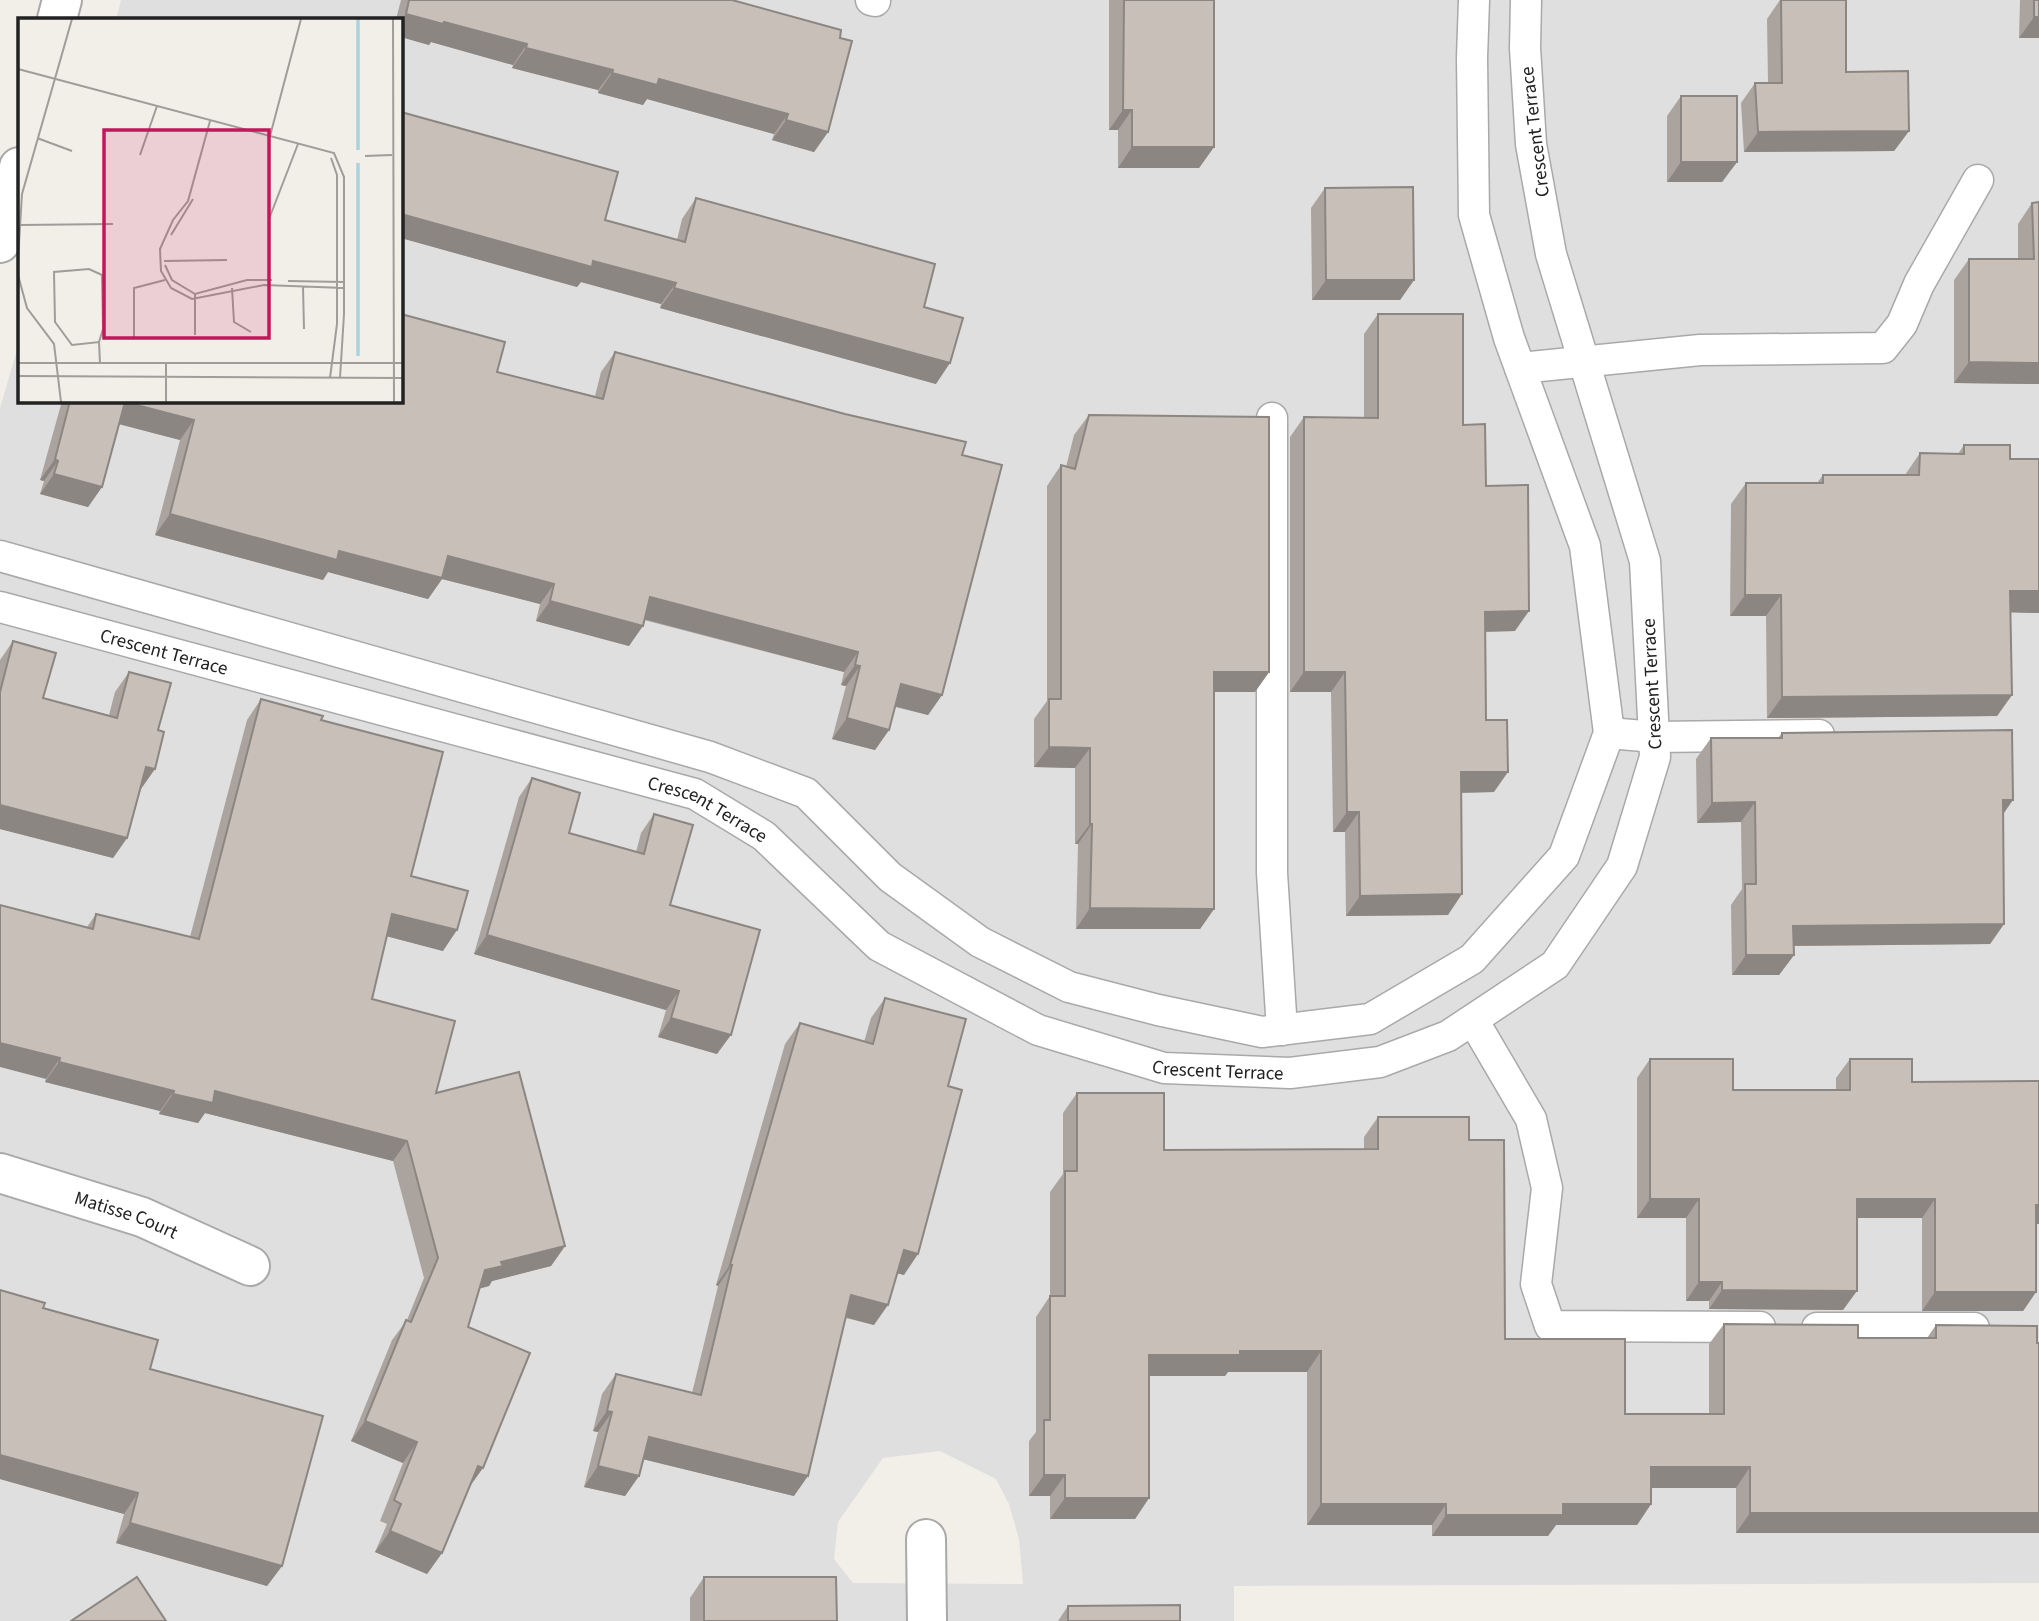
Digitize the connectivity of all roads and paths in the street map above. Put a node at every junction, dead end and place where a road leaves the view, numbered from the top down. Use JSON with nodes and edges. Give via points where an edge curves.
{"nodes":[{"id":1,"x":62,"y":0,"type":"edge"},
{"id":2,"x":1474,"y":0,"type":"edge"},
{"id":3,"x":1527,"y":0,"type":"edge"},
{"id":4,"x":57,"y":18,"type":"edge"},
{"id":5,"x":18,"y":171,"type":"edge"},
{"id":6,"x":1978,"y":180,"type":"dead end"},
{"id":7,"x":0,"y":243,"type":"edge"},
{"id":8,"x":1584,"y":362,"type":"junction"},
{"id":9,"x":1520,"y":368,"type":"junction"},
{"id":10,"x":1272,"y":418,"type":"edge"},
{"id":11,"x":0,"y":556,"type":"edge"},
{"id":12,"x":0,"y":607,"type":"edge"},
{"id":13,"x":1609,"y":733,"type":"junction"},
{"id":14,"x":1850,"y":734,"type":"edge"},
{"id":15,"x":1655,"y":737,"type":"junction"},
{"id":16,"x":1473,"y":1020,"type":"junction"},
{"id":17,"x":1282,"y":1030,"type":"junction"},
{"id":18,"x":0,"y":1173,"type":"edge"},
{"id":19,"x":250,"y":1266,"type":"dead end"},
{"id":20,"x":2006,"y":1329,"type":"edge"},
{"id":21,"x":926,"y":1539,"type":"dead end"},
{"id":22,"x":927,"y":1621,"type":"edge"}],
"edges":[{"from":1,"to":4,"type":"street"},
{"from":2,"to":9,"type":"lane","name":"Crescent Terrace","via":[[1474,215]]},
{"from":3,"to":8,"type":"lane","name":"Crescent Terrace","via":[[1531,144],[1549,240]]},
{"from":5,"to":7,"type":"street"},
{"from":6,"to":8,"type":"lane","via":[[1919,284],[1902,324],[1883,348],[1700,351]]},
{"from":8,"to":9,"type":"lane"},
{"from":8,"to":15,"type":"lane","name":"Crescent Terrace","via":[[1645,561]]},
{"from":9,"to":13,"type":"lane","name":"Crescent Terrace","via":[[1585,546]]},
{"from":10,"to":17,"type":"lane","via":[[1272,873]]},
{"from":11,"to":17,"type":"lane","name":"Crescent Terrace","via":[[710,757],[806,793],[890,877],[980,942],[1069,987],[1262,1032]]},
{"from":12,"to":16,"type":"lane","name":"Crescent Terrace","via":[[695,794],[764,836],[879,946],[1038,1030],[1164,1068],[1290,1073],[1380,1062],[1448,1036]]},
{"from":13,"to":15,"type":"lane"},
{"from":13,"to":17,"type":"lane","name":"Crescent Terrace","via":[[1564,856],[1472,959],[1370,1019]]},
{"from":14,"to":15,"type":"lane"},
{"from":15,"to":16,"type":"lane","name":"Crescent Terrace","via":[[1655,757],[1622,866],[1555,965]]},
{"from":16,"to":20,"type":"lane","via":[[1531,1119],[1547,1188],[1536,1284],[1550,1326]]},
{"from":18,"to":19,"type":"street","name":"Matisse Court","via":[[142,1217]]},
{"from":21,"to":22,"type":"street"}]}
